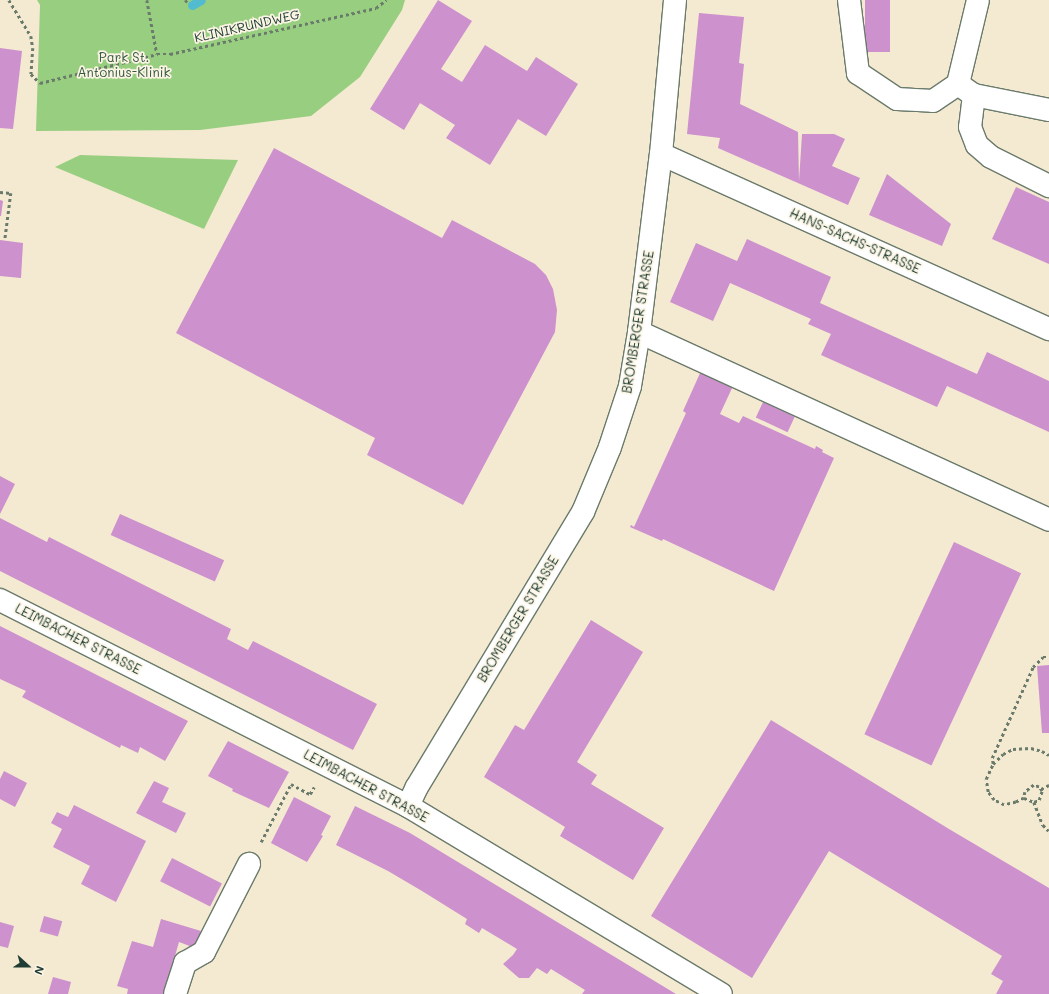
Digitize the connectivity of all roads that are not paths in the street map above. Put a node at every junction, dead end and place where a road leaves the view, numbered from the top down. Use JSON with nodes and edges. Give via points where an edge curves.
{"nodes":[{"id":1,"x":675,"y":0,"type":"edge"},
{"id":2,"x":849,"y":0,"type":"edge"},
{"id":3,"x":978,"y":0,"type":"edge"},
{"id":4,"x":966,"y":90,"type":"junction"},
{"id":5,"x":1049,"y":110,"type":"edge"},
{"id":6,"x":661,"y":154,"type":"junction"},
{"id":7,"x":1049,"y":186,"type":"edge"},
{"id":8,"x":1049,"y":329,"type":"edge"},
{"id":9,"x":639,"y":332,"type":"junction"},
{"id":10,"x":1049,"y":520,"type":"edge"},
{"id":11,"x":0,"y":600,"type":"edge"},
{"id":12,"x":408,"y":806,"type":"junction"},
{"id":13,"x":249,"y":864,"type":"road end"},
{"id":14,"x":175,"y":994,"type":"edge"},
{"id":15,"x":721,"y":994,"type":"edge"}],
"edges":[{"from":1,"to":6,"type":"street","name":"BROMBERGER STRASSE"},
{"from":2,"to":4,"type":"street","via":[[858,73],[897,99],[933,101]]},
{"from":3,"to":4,"type":"street"},
{"from":4,"to":5,"type":"street"},
{"from":4,"to":7,"type":"street","via":[[970,127],[977,145],[991,157]]},
{"from":6,"to":8,"type":"street","name":"HANS-SACHS-STRASSE"},
{"from":6,"to":9,"type":"street","name":"BROMBERGER STRASSE"},
{"from":9,"to":10,"type":"street"},
{"from":9,"to":12,"type":"street","name":"BROMBERGER STRASSE","via":[[630,386],[610,447],[583,512]]},
{"from":11,"to":12,"type":"street","name":"LEIMBACHER STRASSE"},
{"from":12,"to":15,"type":"street","name":"LEIMBACHER STRASSE"},
{"from":13,"to":14,"type":"street","via":[[204,952],[185,963]]}]}
